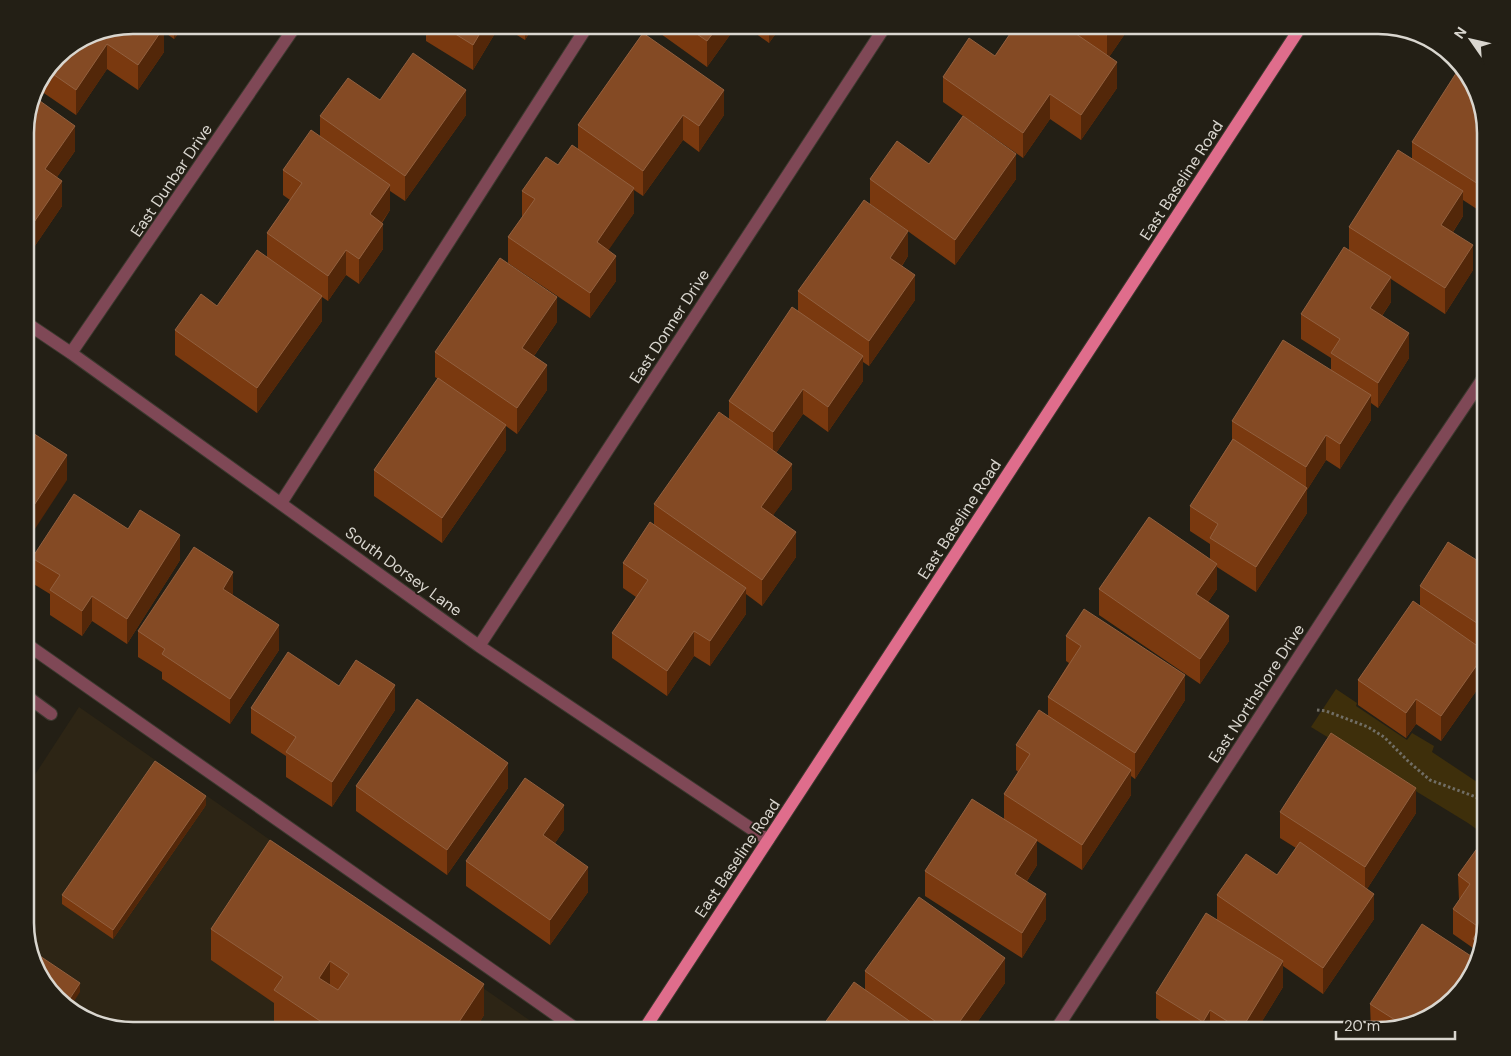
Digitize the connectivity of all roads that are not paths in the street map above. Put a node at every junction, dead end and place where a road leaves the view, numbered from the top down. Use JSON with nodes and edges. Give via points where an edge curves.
{"nodes":[{"id":1,"x":290,"y":34,"type":"edge"},
{"id":2,"x":582,"y":34,"type":"edge"},
{"id":3,"x":880,"y":34,"type":"edge"},
{"id":4,"x":1296,"y":34,"type":"edge"},
{"id":5,"x":34,"y":328,"type":"edge"},
{"id":6,"x":71,"y":353,"type":"junction"},
{"id":7,"x":1477,"y":388,"type":"edge"},
{"id":8,"x":281,"y":503,"type":"junction"},
{"id":9,"x":479,"y":646,"type":"junction"},
{"id":10,"x":34,"y":650,"type":"edge"},
{"id":11,"x":34,"y":702,"type":"edge"},
{"id":12,"x":51,"y":714,"type":"dead end"},
{"id":13,"x":768,"y":840,"type":"junction"},
{"id":14,"x":566,"y":1022,"type":"edge"},
{"id":15,"x":649,"y":1022,"type":"edge"},
{"id":16,"x":1061,"y":1022,"type":"edge"}],
"edges":[{"from":1,"to":6,"type":"street","name":"East Dunbar Drive"},
{"from":2,"to":8,"type":"street"},
{"from":3,"to":9,"type":"street","name":"East Donner Drive"},
{"from":4,"to":13,"type":"main road","name":"East Baseline Road"},
{"from":5,"to":6,"type":"street","name":"South Dorsey Lane"},
{"from":6,"to":8,"type":"street","name":"South Dorsey Lane"},
{"from":7,"to":16,"type":"street","name":"East Northshore Drive"},
{"from":8,"to":9,"type":"street","name":"South Dorsey Lane"},
{"from":9,"to":13,"type":"street","name":"South Dorsey Lane"},
{"from":10,"to":14,"type":"street"},
{"from":11,"to":12,"type":"street"},
{"from":13,"to":15,"type":"main road","name":"East Baseline Road"}]}
